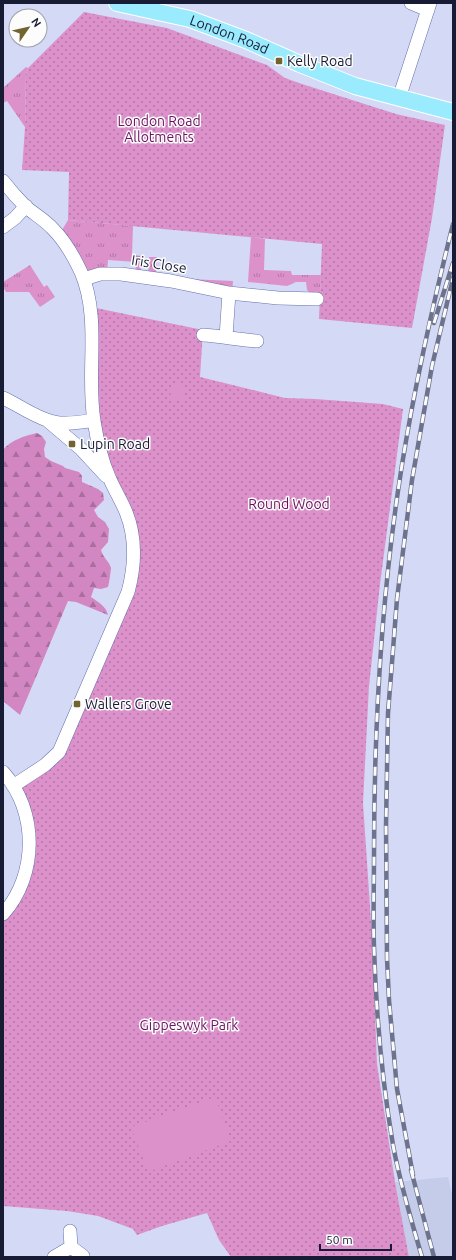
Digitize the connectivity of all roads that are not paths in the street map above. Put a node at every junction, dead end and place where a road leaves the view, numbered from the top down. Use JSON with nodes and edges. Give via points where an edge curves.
{"nodes":[{"id":1,"x":117,"y":3,"type":"edge"},
{"id":2,"x":411,"y":3,"type":"edge"},
{"id":3,"x":429,"y":7,"type":"edge"},
{"id":4,"x":399,"y":98,"type":"junction"},
{"id":5,"x":453,"y":112,"type":"edge"},
{"id":6,"x":3,"y":181,"type":"edge"},
{"id":7,"x":26,"y":206,"type":"junction"},
{"id":8,"x":3,"y":227,"type":"edge"},
{"id":9,"x":84,"y":279,"type":"junction"},
{"id":10,"x":229,"y":293,"type":"junction"},
{"id":11,"x":317,"y":299,"type":"dead end"},
{"id":12,"x":203,"y":335,"type":"dead end"},
{"id":13,"x":226,"y":337,"type":"junction"},
{"id":14,"x":257,"y":341,"type":"dead end"},
{"id":15,"x":3,"y":398,"type":"edge"},
{"id":16,"x":94,"y":420,"type":"junction"},
{"id":17,"x":48,"y":421,"type":"junction"},
{"id":18,"x":113,"y":487,"type":"junction"},
{"id":19,"x":3,"y":772,"type":"edge"},
{"id":20,"x":13,"y":786,"type":"junction"},
{"id":21,"x":3,"y":914,"type":"edge"},
{"id":22,"x":70,"y":1231,"type":"dead end"},
{"id":23,"x":71,"y":1247,"type":"junction"},
{"id":24,"x":83,"y":1256,"type":"dead end"},
{"id":25,"x":54,"y":1257,"type":"edge"}],
"edges":[{"from":1,"to":4,"type":"main road","name":"London Road","via":[[190,19],[348,84]]},
{"from":2,"to":3,"type":"street"},
{"from":3,"to":4,"type":"street"},
{"from":4,"to":5,"type":"main road","name":"London Road"},
{"from":6,"to":7,"type":"street"},
{"from":7,"to":8,"type":"street"},
{"from":7,"to":9,"type":"street","via":[[58,235]]},
{"from":9,"to":10,"type":"street","name":"Iris Close","via":[[100,274],[121,274]]},
{"from":9,"to":16,"type":"street","via":[[91,307]]},
{"from":10,"to":11,"type":"street","name":"Iris Close"},
{"from":10,"to":13,"type":"street"},
{"from":12,"to":13,"type":"street"},
{"from":13,"to":14,"type":"street"},
{"from":15,"to":17,"type":"street"},
{"from":16,"to":17,"type":"street","via":[[66,423]]},
{"from":16,"to":18,"type":"street","via":[[102,458]]},
{"from":17,"to":18,"type":"street","via":[[90,458]]},
{"from":18,"to":20,"type":"street","via":[[127,514],[132,531],[133,564],[128,592],[59,752],[51,761]]},
{"from":19,"to":20,"type":"street"},
{"from":20,"to":21,"type":"street","via":[[28,823],[29,850],[22,883],[14,900]]},
{"from":22,"to":23,"type":"street"},
{"from":23,"to":24,"type":"street"},
{"from":23,"to":25,"type":"street"}]}
